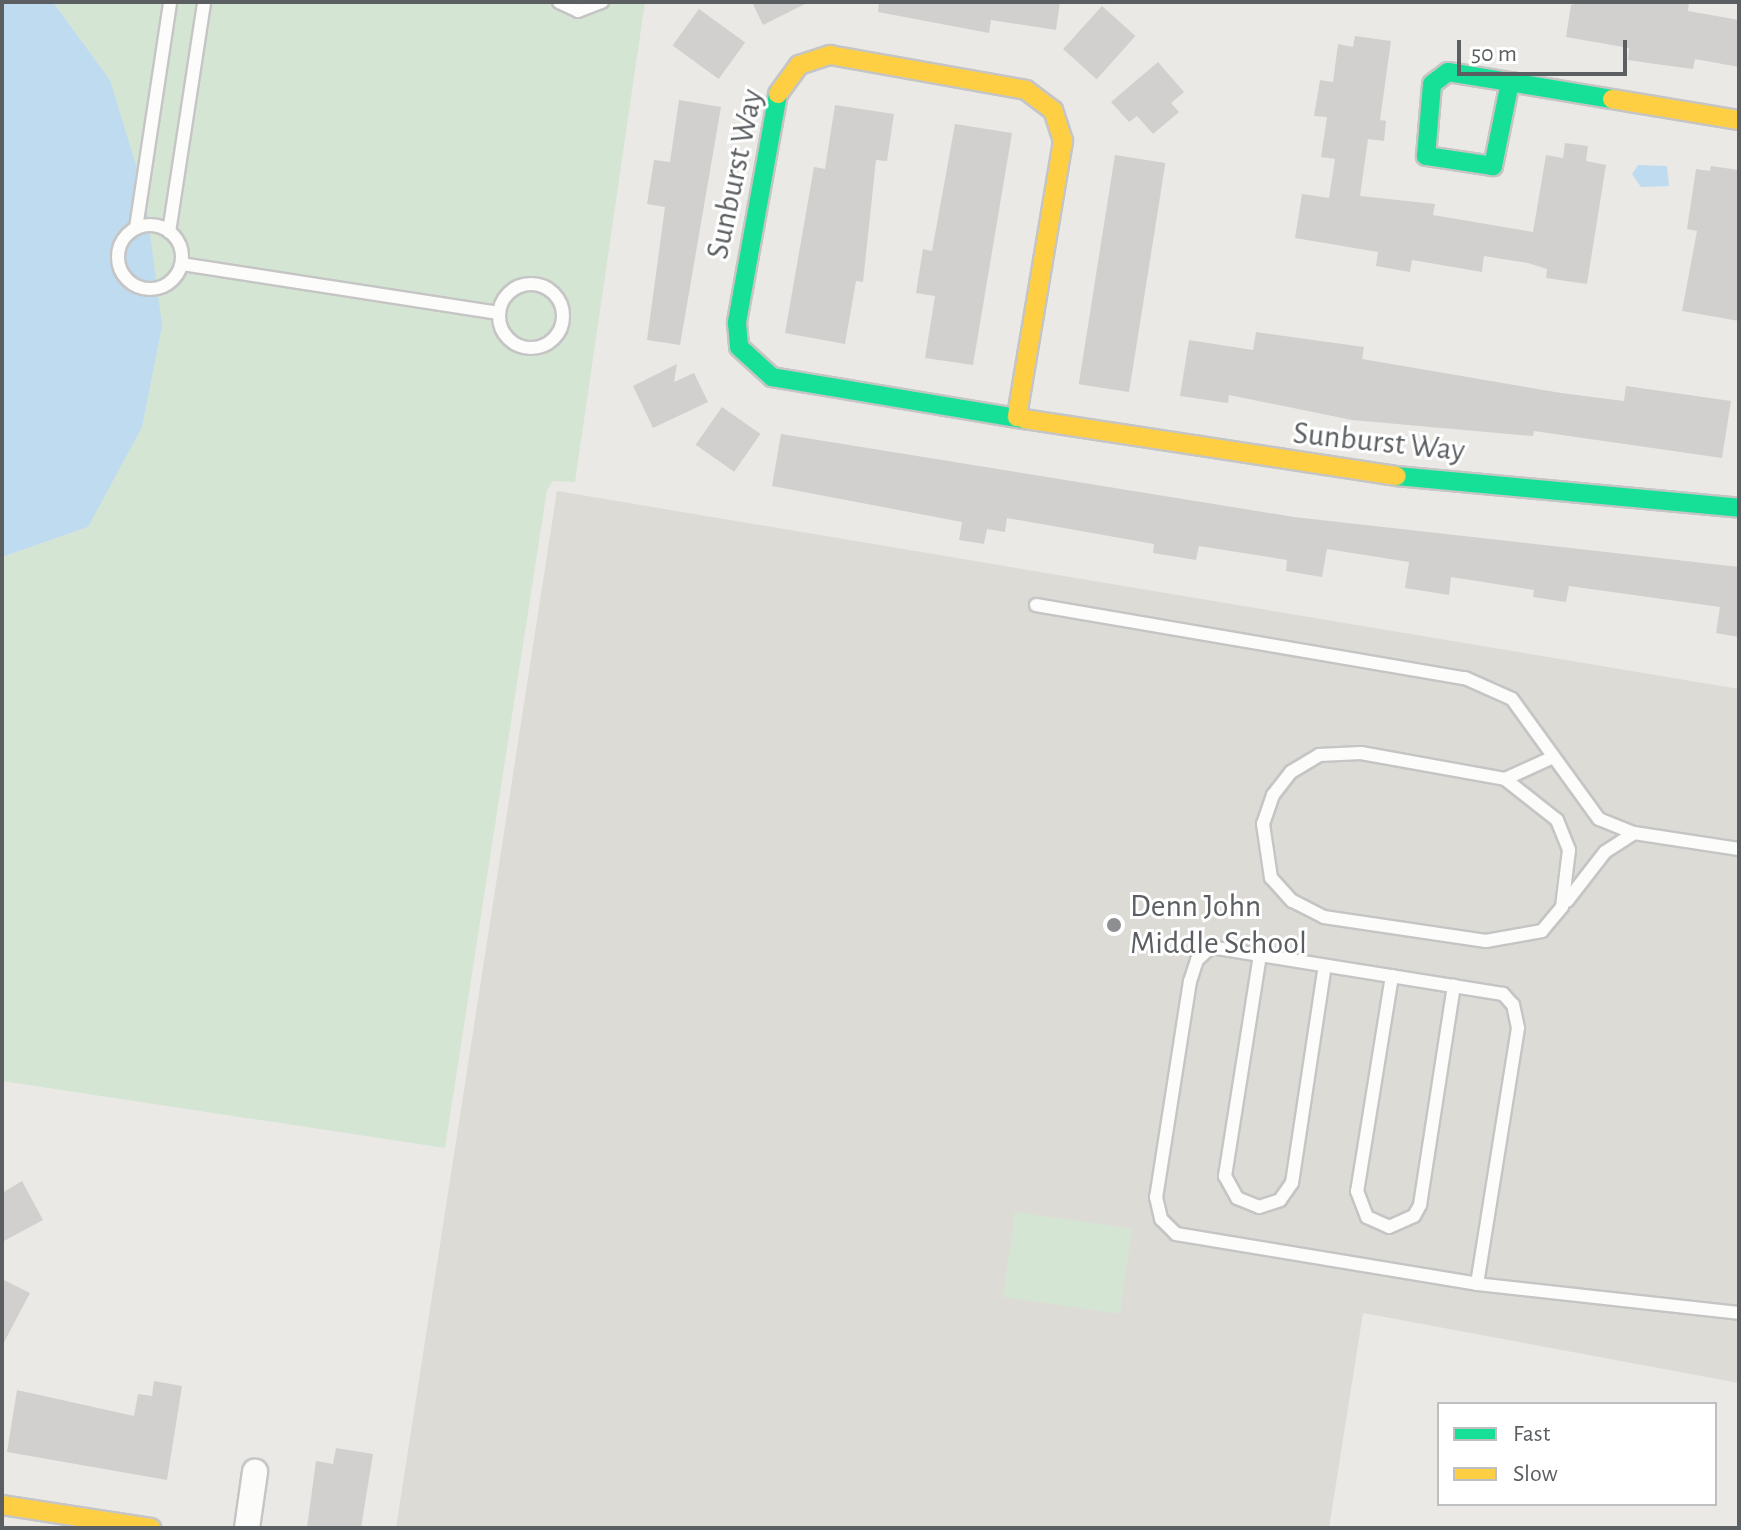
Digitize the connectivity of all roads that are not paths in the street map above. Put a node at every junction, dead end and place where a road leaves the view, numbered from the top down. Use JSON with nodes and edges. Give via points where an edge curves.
{"nodes":[{"id":1,"x":170,"y":2,"type":"edge"},
{"id":2,"x":204,"y":2,"type":"edge"},
{"id":3,"x":559,"y":2,"type":"edge"},
{"id":4,"x":602,"y":2,"type":"edge"},
{"id":5,"x":1510,"y":82,"type":"junction"},
{"id":6,"x":1739,"y":120,"type":"edge"},
{"id":7,"x":136,"y":228,"type":"junction"},
{"id":8,"x":169,"y":232,"type":"junction"},
{"id":9,"x":182,"y":264,"type":"junction"},
{"id":10,"x":499,"y":313,"type":"junction"},
{"id":11,"x":1017,"y":417,"type":"junction"},
{"id":12,"x":1739,"y":508,"type":"edge"},
{"id":13,"x":1036,"y":605,"type":"dead end"},
{"id":14,"x":1551,"y":758,"type":"junction"},
{"id":15,"x":1505,"y":779,"type":"junction"},
{"id":16,"x":1634,"y":833,"type":"junction"},
{"id":17,"x":1739,"y":849,"type":"edge"},
{"id":18,"x":1562,"y":907,"type":"junction"},
{"id":19,"x":1260,"y":955,"type":"junction"},
{"id":20,"x":1325,"y":966,"type":"junction"},
{"id":21,"x":1392,"y":976,"type":"junction"},
{"id":22,"x":1454,"y":986,"type":"junction"},
{"id":23,"x":1477,"y":1284,"type":"junction"},
{"id":24,"x":1739,"y":1313,"type":"edge"},
{"id":25,"x":255,"y":1472,"type":"dead end"},
{"id":26,"x":2,"y":1505,"type":"edge"},
{"id":27,"x":151,"y":1528,"type":"edge"},
{"id":28,"x":247,"y":1528,"type":"edge"}],
"edges":[{"from":1,"to":7,"type":"lane"},
{"from":2,"to":8,"type":"lane"},
{"from":3,"to":4,"type":"lane","via":[[578,11]]},
{"from":5,"to":5,"type":"street","via":[[1493,166],[1426,156],[1432,84],[1439,75]]},
{"from":5,"to":6,"type":"street"},
{"from":7,"to":8,"type":"lane"},
{"from":7,"to":9,"type":"lane","via":[[117,254],[130,283],[162,287]]},
{"from":8,"to":9,"type":"lane","via":[[180,244]]},
{"from":9,"to":10,"type":"lane"},
{"from":10,"to":10,"type":"lane","via":[[506,337],[526,348],[556,337],[563,316],[550,290],[530,284],[511,291]]},
{"from":11,"to":11,"type":"street","name":"Sunburst Way","via":[[1063,141],[1053,110],[1026,90],[830,55],[799,65],[780,88],[775,105],[737,323],[739,347],[759,369],[791,382]]},
{"from":11,"to":12,"type":"street","name":"Sunburst Way","via":[[1328,470]]},
{"from":13,"to":14,"type":"lane","via":[[1465,678],[1512,699]]},
{"from":14,"to":15,"type":"lane"},
{"from":14,"to":16,"type":"lane","via":[[1599,819]]},
{"from":15,"to":18,"type":"lane","via":[[1557,820],[1569,850]]},
{"from":15,"to":18,"type":"lane","via":[[1361,753],[1319,755],[1291,772],[1273,795],[1263,824],[1271,878],[1292,901],[1324,917],[1486,941],[1542,931]]},
{"from":16,"to":17,"type":"lane"},
{"from":16,"to":18,"type":"lane","via":[[1605,852]]},
{"from":19,"to":20,"type":"lane"},
{"from":19,"to":20,"type":"lane","via":[[1225,1176],[1237,1198],[1259,1207],[1280,1200],[1292,1183]]},
{"from":19,"to":23,"type":"lane","via":[[1211,947],[1197,960],[1156,1197],[1161,1219],[1176,1234],[1232,1246]]},
{"from":20,"to":21,"type":"lane"},
{"from":21,"to":22,"type":"lane"},
{"from":21,"to":22,"type":"lane","via":[[1357,1191],[1367,1217],[1389,1227],[1414,1216],[1420,1205]]},
{"from":22,"to":23,"type":"lane","via":[[1503,994],[1518,1028]]},
{"from":23,"to":24,"type":"lane"},
{"from":25,"to":28,"type":"street"},
{"from":26,"to":27,"type":"street"}]}
